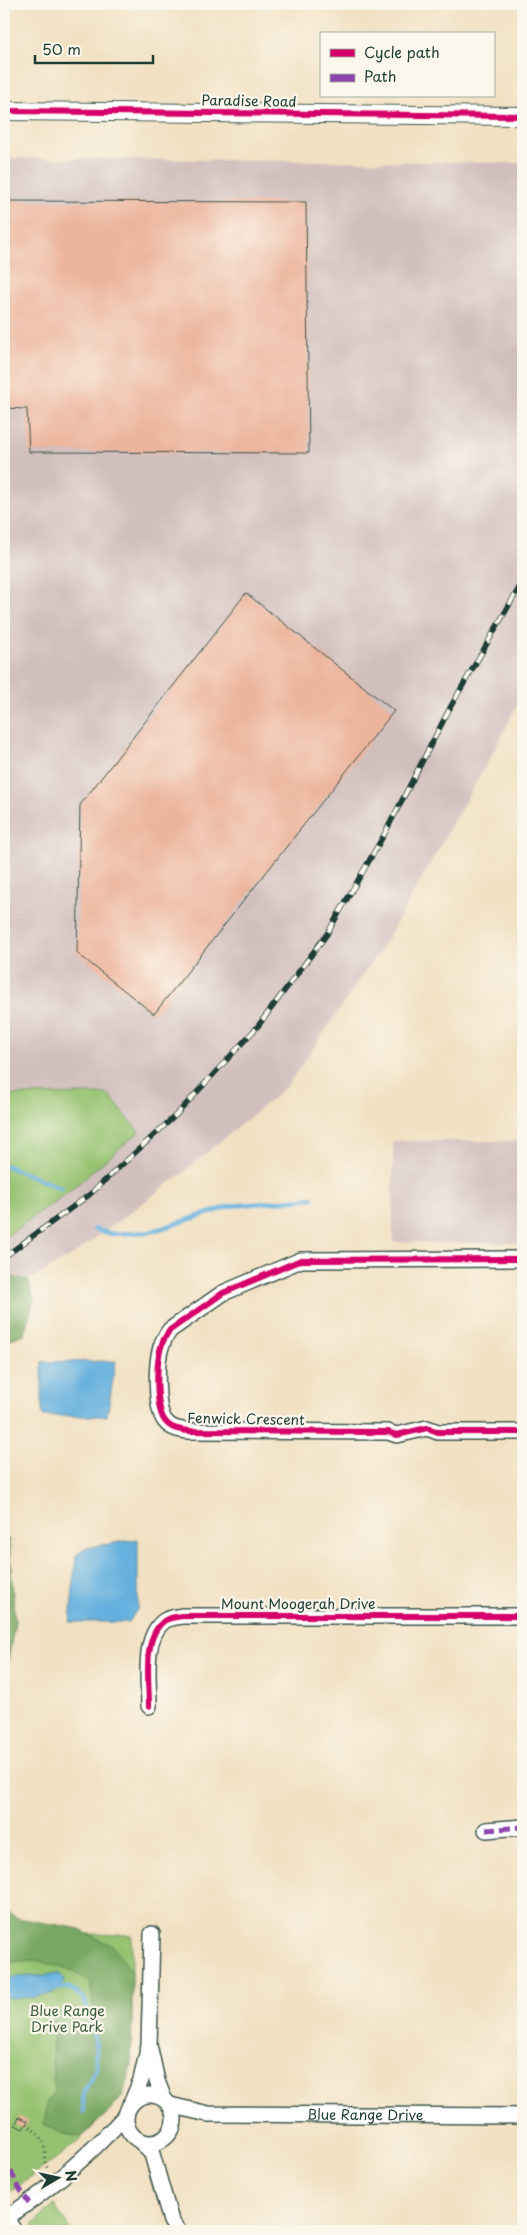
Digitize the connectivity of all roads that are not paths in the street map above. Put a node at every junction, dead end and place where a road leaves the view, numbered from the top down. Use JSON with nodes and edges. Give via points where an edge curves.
{"nodes":[{"id":1,"x":4,"y":112,"type":"edge"},
{"id":2,"x":523,"y":116,"type":"edge"},
{"id":3,"x":523,"y":1259,"type":"edge"},
{"id":4,"x":523,"y":1432,"type":"edge"},
{"id":5,"x":523,"y":1616,"type":"edge"},
{"id":6,"x":149,"y":1706,"type":"dead end"},
{"id":7,"x":523,"y":1827,"type":"edge"},
{"id":8,"x":486,"y":1830,"type":"dead end"},
{"id":9,"x":152,"y":1934,"type":"dead end"},
{"id":10,"x":149,"y":2045,"type":"junction"},
{"id":11,"x":167,"y":2102,"type":"junction"},
{"id":12,"x":128,"y":2110,"type":"junction"},
{"id":13,"x":208,"y":2114,"type":"junction"},
{"id":14,"x":523,"y":2116,"type":"edge"},
{"id":15,"x":168,"y":2134,"type":"junction"},
{"id":16,"x":137,"y":2139,"type":"junction"},
{"id":17,"x":102,"y":2141,"type":"junction"},
{"id":18,"x":160,"y":2181,"type":"junction"},
{"id":19,"x":5,"y":2218,"type":"edge"},
{"id":20,"x":14,"y":2231,"type":"edge"},
{"id":21,"x":178,"y":2231,"type":"edge"}],
"edges":[{"from":1,"to":2,"type":"street","name":"Paradise Road"},
{"from":3,"to":4,"type":"street","name":"Fenwick Crescent","via":[[301,1260],[223,1294],[170,1330],[159,1356],[158,1404],[165,1421],[179,1430],[189,1431],[388,1432],[397,1435],[427,1428],[438,1432]]},
{"from":5,"to":6,"type":"street","name":"Mount Moogerah Drive","via":[[182,1616],[165,1620],[154,1631],[149,1645]]},
{"from":7,"to":8,"type":"street"},
{"from":9,"to":10,"type":"street"},
{"from":10,"to":11,"type":"street","via":[[157,2081]]},
{"from":10,"to":12,"type":"street","via":[[142,2080]]},
{"from":11,"to":12,"type":"street","via":[[156,2095],[146,2094],[137,2098]]},
{"from":11,"to":13,"type":"street"},
{"from":11,"to":15,"type":"street","via":[[175,2121]]},
{"from":12,"to":16,"type":"street","via":[[127,2126]]},
{"from":12,"to":17,"type":"street"},
{"from":13,"to":14,"type":"street","name":"Blue Range Drive"},
{"from":13,"to":15,"type":"street","via":[[190,2119]]},
{"from":15,"to":16,"type":"street","via":[[153,2143]]},
{"from":15,"to":18,"type":"street"},
{"from":16,"to":17,"type":"street","via":[[120,2135]]},
{"from":16,"to":18,"type":"street","via":[[152,2154]]},
{"from":17,"to":19,"type":"street","via":[[29,2204]]},
{"from":18,"to":21,"type":"street","via":[[171,2221]]},
{"from":19,"to":20,"type":"street"}]}
